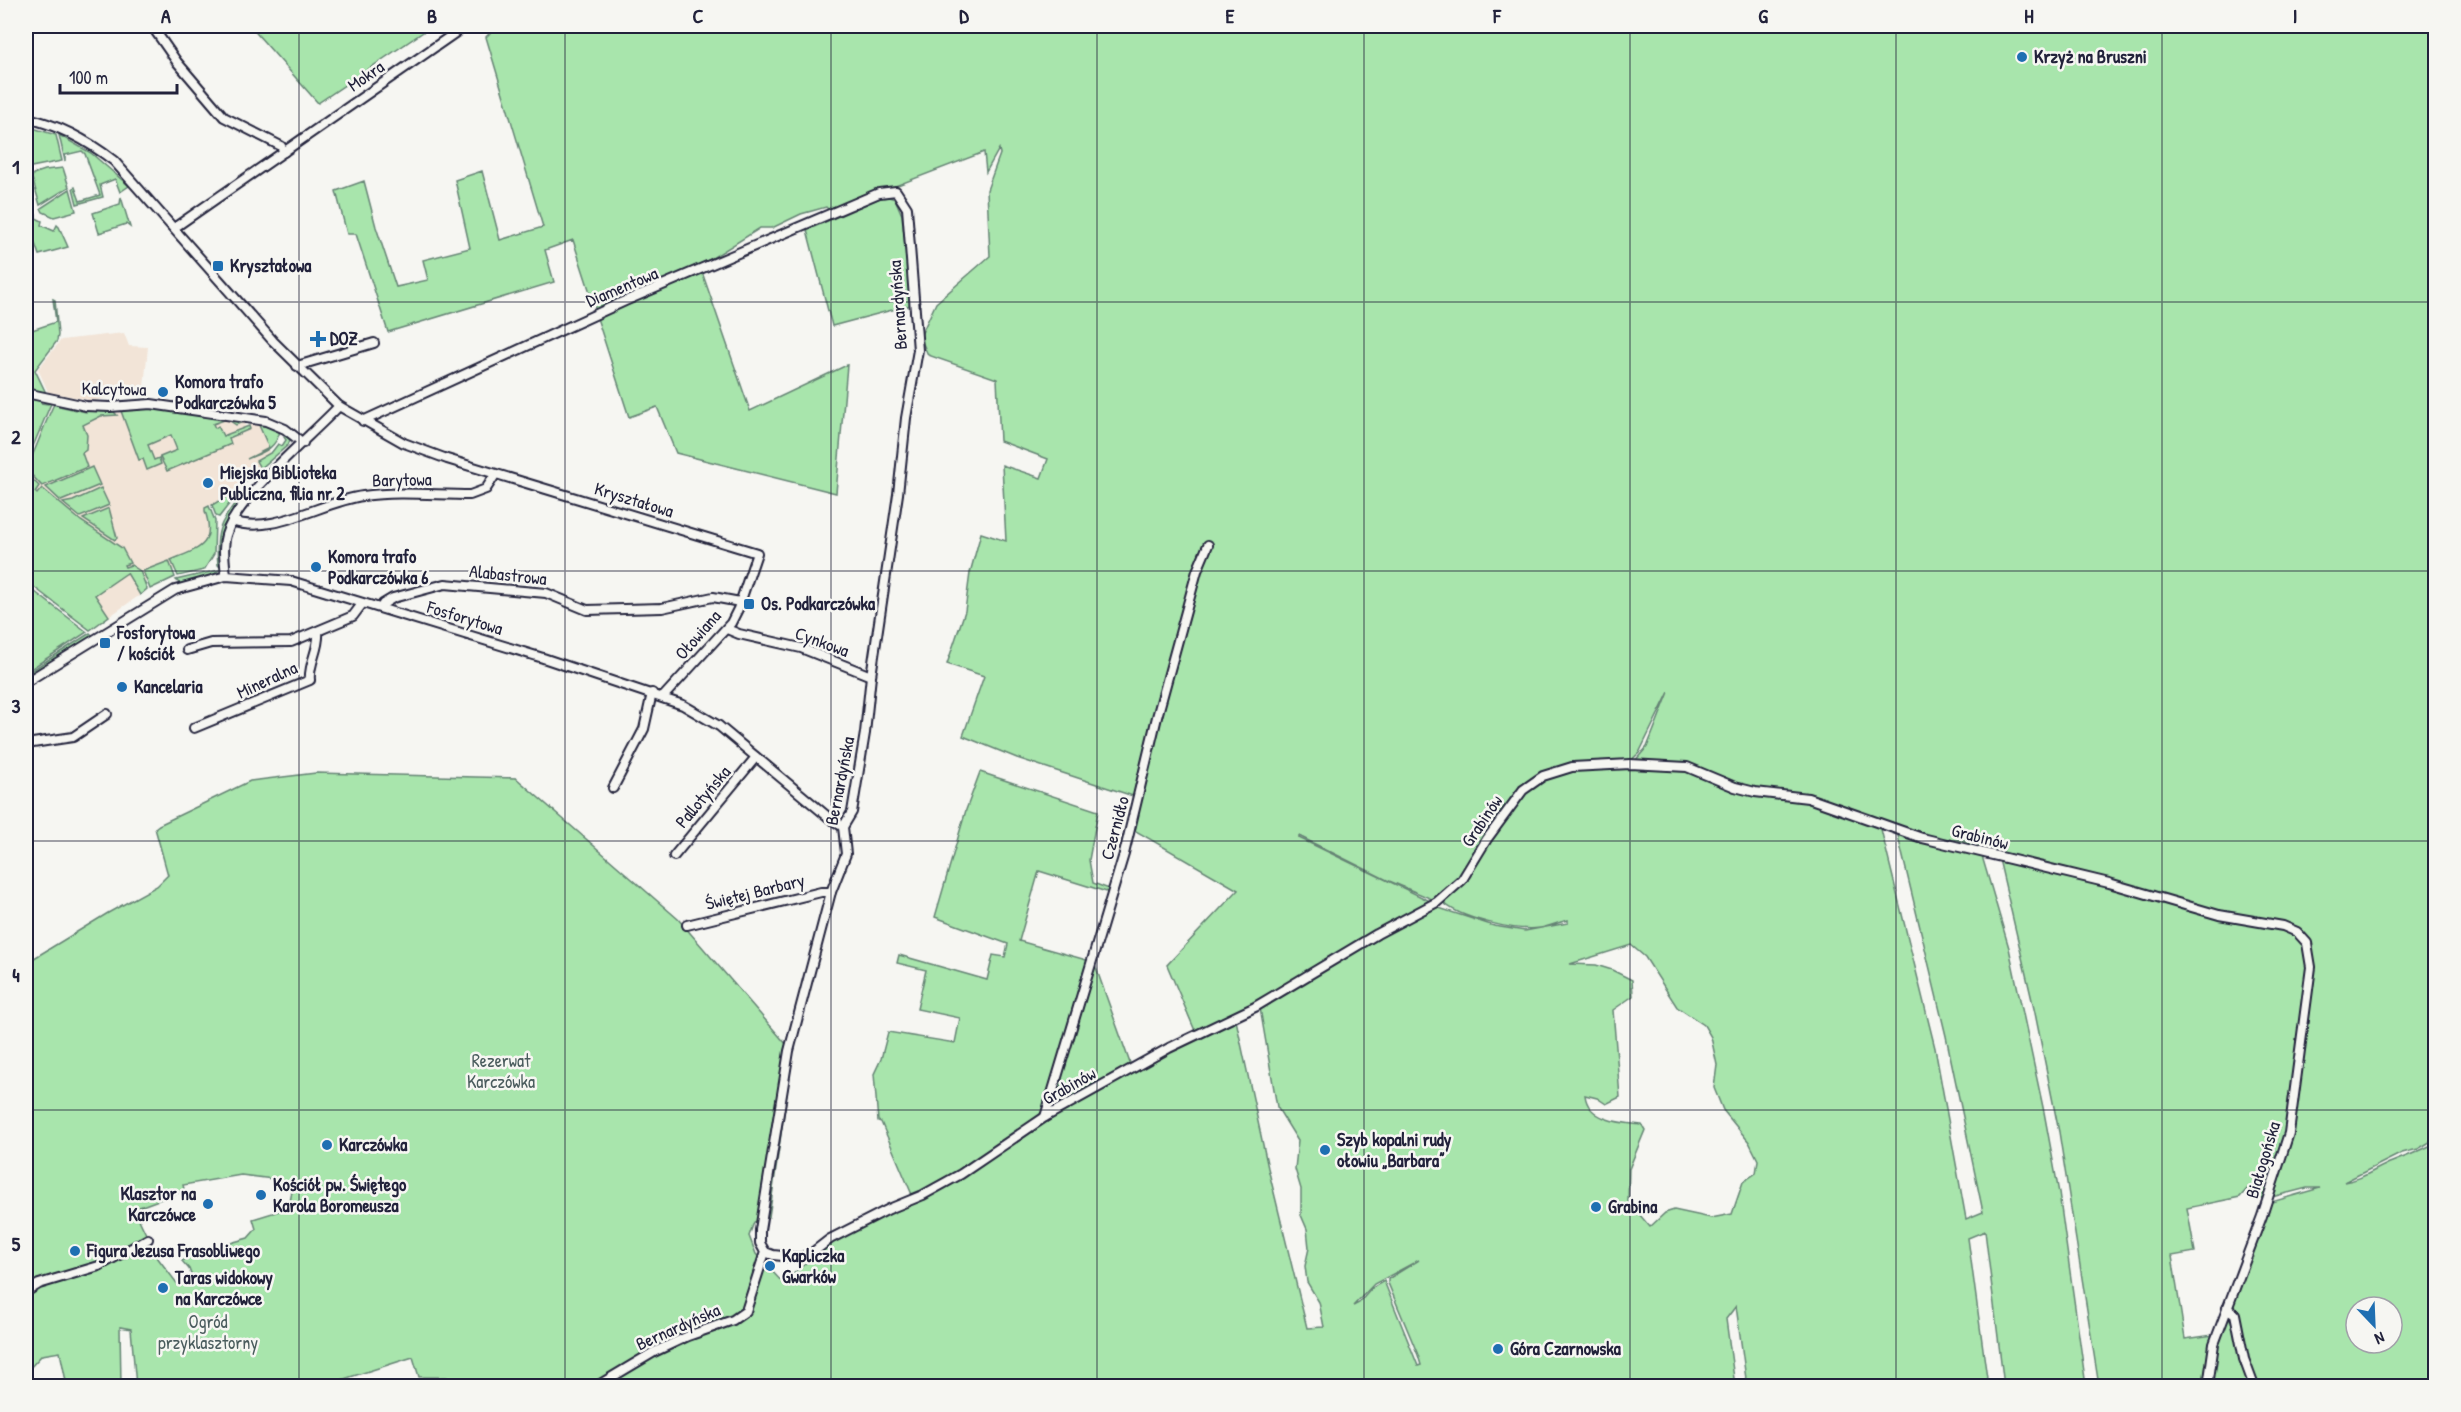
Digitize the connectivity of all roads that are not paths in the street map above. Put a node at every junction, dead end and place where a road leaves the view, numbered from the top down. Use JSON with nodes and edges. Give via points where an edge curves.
{"nodes":[{"id":1,"x":152,"y":26,"type":"edge"},
{"id":2,"x":465,"y":26,"type":"edge"},
{"id":3,"x":26,"y":118,"type":"edge"},
{"id":4,"x":285,"y":152,"type":"junction"},
{"id":5,"x":896,"y":191,"type":"joint"},
{"id":6,"x":174,"y":228,"type":"junction"},
{"id":7,"x":374,"y":343,"type":"dead end"},
{"id":8,"x":297,"y":366,"type":"junction"},
{"id":9,"x":26,"y":393,"type":"edge"},
{"id":10,"x":339,"y":406,"type":"junction"},
{"id":11,"x":363,"y":421,"type":"junction"},
{"id":12,"x":303,"y":443,"type":"junction"},
{"id":13,"x":495,"y":475,"type":"junction"},
{"id":14,"x":232,"y":520,"type":"junction"},
{"id":15,"x":1208,"y":545,"type":"dead end"},
{"id":16,"x":757,"y":553,"type":"joint"},
{"id":17,"x":226,"y":576,"type":"junction"},
{"id":18,"x":740,"y":602,"type":"junction"},
{"id":19,"x":362,"y":604,"type":"junction"},
{"id":20,"x":381,"y":609,"type":"junction"},
{"id":21,"x":727,"y":629,"type":"junction"},
{"id":22,"x":318,"y":632,"type":"junction"},
{"id":23,"x":187,"y":650,"type":"dead end"},
{"id":24,"x":871,"y":676,"type":"junction"},
{"id":25,"x":26,"y":682,"type":"edge"},
{"id":26,"x":652,"y":693,"type":"junction"},
{"id":27,"x":663,"y":697,"type":"junction"},
{"id":28,"x":107,"y":714,"type":"dead end"},
{"id":29,"x":194,"y":728,"type":"dead end"},
{"id":30,"x":26,"y":744,"type":"edge"},
{"id":31,"x":756,"y":757,"type":"junction"},
{"id":32,"x":613,"y":788,"type":"dead end"},
{"id":33,"x":843,"y":827,"type":"junction"},
{"id":34,"x":674,"y":856,"type":"dead end"},
{"id":35,"x":831,"y":892,"type":"junction"},
{"id":36,"x":687,"y":925,"type":"dead end"},
{"id":37,"x":2302,"y":936,"type":"joint"},
{"id":38,"x":1045,"y":1117,"type":"junction"},
{"id":39,"x":148,"y":1239,"type":"dead end"},
{"id":40,"x":765,"y":1252,"type":"junction"},
{"id":41,"x":26,"y":1292,"type":"edge"},
{"id":42,"x":2228,"y":1308,"type":"junction"},
{"id":43,"x":597,"y":1386,"type":"edge"},
{"id":44,"x":2208,"y":1386,"type":"edge"},
{"id":45,"x":2254,"y":1386,"type":"edge"}],
"edges":[{"from":1,"to":4,"type":"street","via":[[221,113],[281,146]]},
{"from":2,"to":4,"type":"street","name":"Mokra"},
{"from":3,"to":6,"type":"street","name":"Kryształowa","via":[[64,129],[89,142],[114,161]]},
{"from":4,"to":6,"type":"street","name":"Mokra"},
{"from":5,"to":11,"type":"street","name":"Diamentowa","via":[[879,192],[625,301]]},
{"from":5,"to":24,"type":"street","name":"Bernardyńska","via":[[907,208],[918,350]]},
{"from":6,"to":8,"type":"street","name":"Kryształowa"},
{"from":7,"to":8,"type":"street"},
{"from":8,"to":10,"type":"street","name":"Kryształowa"},
{"from":9,"to":12,"type":"street","name":"Kalcytowa","via":[[92,407],[151,404],[245,417],[278,425]]},
{"from":10,"to":11,"type":"street","name":"Kryształowa"},
{"from":10,"to":12,"type":"street"},
{"from":11,"to":13,"type":"street","name":"Kryształowa","via":[[404,443]]},
{"from":12,"to":14,"type":"street","via":[[256,489]]},
{"from":13,"to":14,"type":"street","name":"Barytowa","via":[[486,489],[470,495],[365,495],[287,519],[252,524]]},
{"from":13,"to":16,"type":"street","name":"Kryształowa"},
{"from":14,"to":17,"type":"street","via":[[224,546]]},
{"from":15,"to":38,"type":"street","name":"Czernidło","via":[[1160,705],[1124,854]]},
{"from":16,"to":18,"type":"street","name":"Ołowiana"},
{"from":17,"to":19,"type":"street","name":"Fosforytowa","via":[[291,581]]},
{"from":17,"to":25,"type":"street","name":"Fosforytowa","via":[[160,597]]},
{"from":18,"to":20,"type":"street","name":"Alabastrowa","via":[[713,597],[662,608],[587,610],[546,593],[445,584],[393,598]]},
{"from":18,"to":21,"type":"street","name":"Ołowiana"},
{"from":19,"to":20,"type":"street","name":"Fosforytowa"},
{"from":19,"to":22,"type":"street","via":[[357,613]]},
{"from":20,"to":26,"type":"street","name":"Fosforytowa"},
{"from":21,"to":24,"type":"street","name":"Cynkowa","via":[[801,648]]},
{"from":21,"to":27,"type":"street","name":"Ołowiana"},
{"from":22,"to":23,"type":"street","via":[[287,643],[211,643]]},
{"from":22,"to":29,"type":"street","name":"Mineralna","via":[[310,680]]},
{"from":24,"to":33,"type":"street","name":"Bernardyńska","via":[[852,812]]},
{"from":26,"to":27,"type":"street","name":"Fosforytowa"},
{"from":26,"to":32,"type":"street","via":[[644,729]]},
{"from":27,"to":31,"type":"street","name":"Fosforytowa","via":[[710,719]]},
{"from":28,"to":30,"type":"street","via":[[73,737]]},
{"from":31,"to":33,"type":"street","name":"Fosforytowa"},
{"from":31,"to":34,"type":"street","name":"Pallotyńska"},
{"from":33,"to":35,"type":"street","name":"Bernardyńska","via":[[846,854]]},
{"from":35,"to":36,"type":"street","name":"Świętej Barbary"},
{"from":35,"to":40,"type":"street","name":"Bernardyńska","via":[[785,1073],[760,1230]]},
{"from":37,"to":38,"type":"street","name":"Grabinów","via":[[2283,926],[2219,915],[2103,881],[1922,838],[1808,798],[1736,787],[1687,767],[1572,767],[1543,776],[1523,790],[1462,880],[1437,902],[1255,1007],[1169,1048]]},
{"from":37,"to":42,"type":"street","name":"Białogońska","via":[[2311,967],[2289,1133]]},
{"from":38,"to":40,"type":"street","name":"Grabinów","via":[[961,1174],[830,1239],[812,1253],[802,1257]]},
{"from":39,"to":41,"type":"street","via":[[99,1266],[39,1284]]},
{"from":40,"to":43,"type":"street","name":"Bernardyńska","via":[[746,1311],[654,1352]]},
{"from":42,"to":44,"type":"street","name":"Białogońska","via":[[2214,1344]]},
{"from":42,"to":45,"type":"street","via":[[2235,1314]]}]}
